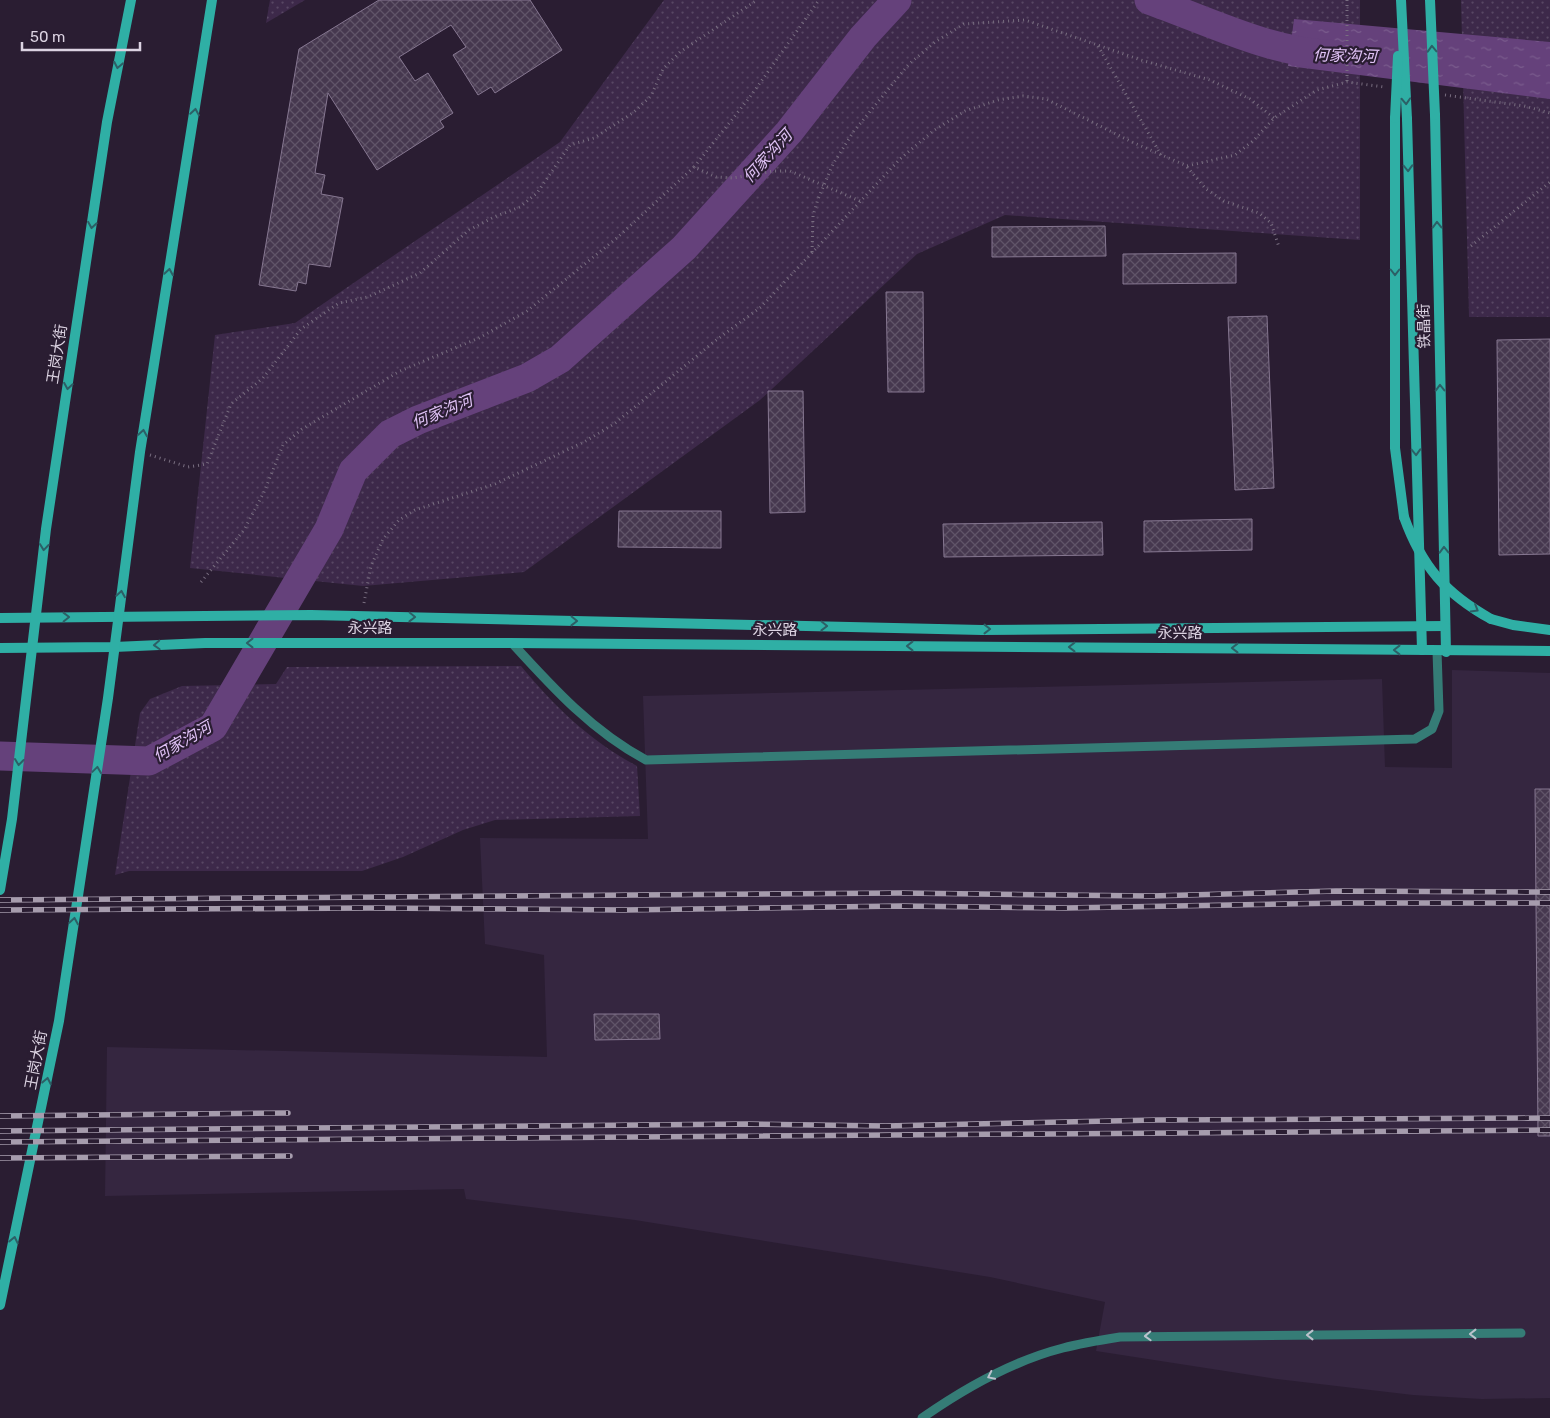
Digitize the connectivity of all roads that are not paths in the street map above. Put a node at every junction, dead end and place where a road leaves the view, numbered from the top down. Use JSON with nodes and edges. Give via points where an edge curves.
{"nodes":[{"id":1,"x":131,"y":0,"type":"edge"},
{"id":2,"x":212,"y":0,"type":"edge"},
{"id":3,"x":1401,"y":0,"type":"edge"},
{"id":4,"x":1430,"y":0,"type":"edge"},
{"id":5,"x":118,"y":616,"type":"junction"},
{"id":6,"x":0,"y":618,"type":"edge"},
{"id":7,"x":36,"y":618,"type":"junction"},
{"id":8,"x":1421,"y":626,"type":"junction"},
{"id":9,"x":1445,"y":626,"type":"junction"},
{"id":10,"x":1550,"y":630,"type":"edge"},
{"id":11,"x":512,"y":643,"type":"junction"},
{"id":12,"x":34,"y":647,"type":"junction"},
{"id":13,"x":114,"y":647,"type":"junction"},
{"id":14,"x":0,"y":648,"type":"edge"},
{"id":15,"x":1422,"y":650,"type":"junction"},
{"id":16,"x":1442,"y":651,"type":"junction"},
{"id":17,"x":1550,"y":651,"type":"edge"},
{"id":18,"x":0,"y":890,"type":"edge"},
{"id":19,"x":0,"y":1305,"type":"edge"},
{"id":20,"x":1521,"y":1334,"type":"dead end"},
{"id":21,"x":922,"y":1418,"type":"edge"}],
"edges":[{"from":1,"to":7,"type":"main road","name":"王岗大街","one_way":true,"via":[[104,142]]},
{"from":5,"to":2,"type":"main road","one_way":true,"via":[[140,452]]},
{"from":3,"to":8,"type":"main road","name":"铁晶街","one_way":true,"bridge":true},
{"from":3,"to":10,"type":"main road","one_way":true,"bridge":true,"via":[[1395,118],[1395,448],[1404,517],[1428,567],[1455,596],[1492,619],[1520,627]]},
{"from":9,"to":4,"type":"main road","name":"铁晶街","one_way":true,"bridge":true},
{"from":7,"to":5,"type":"main road","name":"永兴路","one_way":true},
{"from":5,"to":8,"type":"main road","name":"永兴路","one_way":true,"via":[[311,615],[982,630]]},
{"from":5,"to":13,"type":"main road"},
{"from":6,"to":7,"type":"main road","name":"永兴路"},
{"from":7,"to":12,"type":"main road","name":"王岗大街"},
{"from":8,"to":9,"type":"main road","name":"永兴路"},
{"from":8,"to":15,"type":"main road","name":"铁晶街"},
{"from":9,"to":16,"type":"main road","name":"铁晶街"},
{"from":11,"to":13,"type":"main road","name":"永兴路","one_way":true,"via":[[205,643]]},
{"from":15,"to":11,"type":"main road","name":"永兴路","one_way":true},
{"from":11,"to":16,"type":"lane","via":[[561,697],[599,730],[646,760],[1415,739],[1432,729],[1439,711]]},
{"from":12,"to":13,"type":"main road","name":"永兴路"},
{"from":12,"to":14,"type":"main road","name":"永兴路"},
{"from":12,"to":18,"type":"main road","name":"王岗大街","one_way":true},
{"from":19,"to":13,"type":"main road","name":"王岗大街","one_way":true,"via":[[59,1021]]},
{"from":15,"to":16,"type":"main road","name":"永兴路"},
{"from":16,"to":17,"type":"main road","name":"永兴路"},
{"from":20,"to":21,"type":"lane","one_way":true,"via":[[1120,1337],[1063,1348],[1011,1367],[972,1386]]}]}
